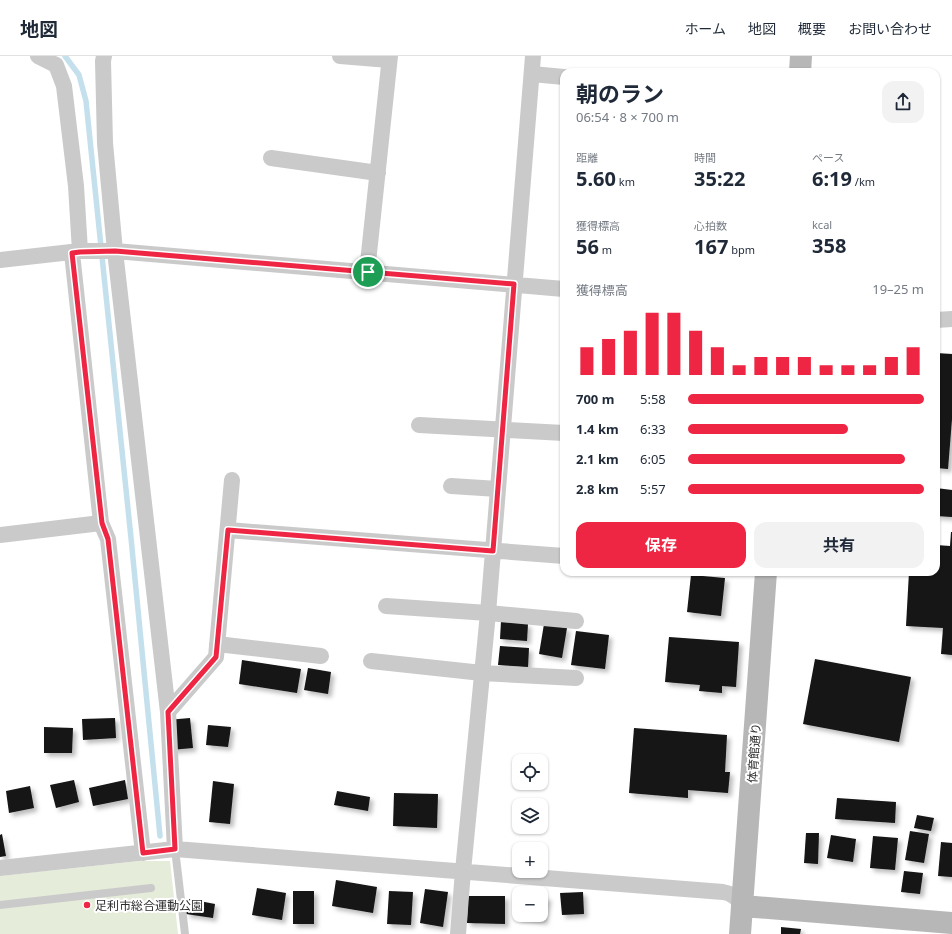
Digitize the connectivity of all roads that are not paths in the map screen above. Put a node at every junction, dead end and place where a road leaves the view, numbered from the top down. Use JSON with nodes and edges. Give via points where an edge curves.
{"nodes":[{"id":1,"x":38,"y":56,"type":"edge"},
{"id":2,"x":104,"y":56,"type":"edge"},
{"id":3,"x":340,"y":56,"type":"edge"},
{"id":4,"x":533,"y":56,"type":"edge"},
{"id":5,"x":801,"y":56,"type":"edge"},
{"id":6,"x":390,"y":58,"type":"edge"},
{"id":7,"x":800,"y":68,"type":"edge"},
{"id":8,"x":532,"y":74,"type":"junction"},
{"id":9,"x":560,"y":77,"type":"edge"},
{"id":10,"x":271,"y":158,"type":"dead end"},
{"id":11,"x":378,"y":173,"type":"junction"},
{"id":12,"x":115,"y":251,"type":"junction"},
{"id":13,"x":76,"y":252,"type":"junction"},
{"id":14,"x":0,"y":260,"type":"edge"},
{"id":15,"x":368,"y":272,"type":"junction"},
{"id":16,"x":514,"y":284,"type":"junction"},
{"id":17,"x":560,"y":289,"type":"edge"},
{"id":18,"x":952,"y":318,"type":"edge"},
{"id":19,"x":940,"y":320,"type":"edge"},
{"id":20,"x":419,"y":425,"type":"dead end"},
{"id":21,"x":503,"y":430,"type":"junction"},
{"id":22,"x":560,"y":434,"type":"edge"},
{"id":23,"x":232,"y":480,"type":"dead end"},
{"id":24,"x":451,"y":486,"type":"dead end"},
{"id":25,"x":498,"y":489,"type":"junction"},
{"id":26,"x":102,"y":523,"type":"junction"},
{"id":27,"x":228,"y":530,"type":"junction"},
{"id":28,"x":0,"y":534,"type":"edge"},
{"id":29,"x":493,"y":551,"type":"junction"},
{"id":30,"x":560,"y":556,"type":"edge"},
{"id":31,"x":766,"y":576,"type":"edge"},
{"id":32,"x":386,"y":606,"type":"dead end"},
{"id":33,"x":488,"y":613,"type":"junction"},
{"id":34,"x":576,"y":621,"type":"dead end"},
{"id":35,"x":217,"y":644,"type":"junction"},
{"id":36,"x":321,"y":656,"type":"dead end"},
{"id":37,"x":371,"y":661,"type":"dead end"},
{"id":38,"x":482,"y":673,"type":"junction"},
{"id":39,"x":576,"y":678,"type":"dead end"},
{"id":40,"x":168,"y":712,"type":"junction"},
{"id":41,"x":175,"y":849,"type":"junction"},
{"id":42,"x":143,"y":853,"type":"junction"},
{"id":43,"x":0,"y":868,"type":"edge"},
{"id":44,"x":463,"y":871,"type":"junction"},
{"id":45,"x":151,"y":888,"type":"dead end"},
{"id":46,"x":0,"y":905,"type":"edge"},
{"id":47,"x":743,"y":906,"type":"junction"},
{"id":48,"x":952,"y":923,"type":"edge"},
{"id":49,"x":185,"y":934,"type":"edge"},
{"id":50,"x":458,"y":934,"type":"edge"},
{"id":51,"x":740,"y":934,"type":"edge"}],
"edges":[{"from":1,"to":13,"type":"street","via":[[56,64],[64,86],[76,186]]},
{"from":2,"to":12,"type":"street","via":[[105,143]]},
{"from":3,"to":6,"type":"street"},
{"from":4,"to":8,"type":"street"},
{"from":5,"to":7,"type":"street"},
{"from":6,"to":11,"type":"street"},
{"from":8,"to":9,"type":"street"},
{"from":8,"to":16,"type":"street"},
{"from":10,"to":11,"type":"street"},
{"from":11,"to":15,"type":"street"},
{"from":12,"to":13,"type":"street"},
{"from":12,"to":15,"type":"street"},
{"from":12,"to":40,"type":"street"},
{"from":13,"to":14,"type":"street"},
{"from":13,"to":26,"type":"street"},
{"from":15,"to":16,"type":"street"},
{"from":16,"to":17,"type":"street"},
{"from":16,"to":21,"type":"street"},
{"from":18,"to":19,"type":"street"},
{"from":20,"to":21,"type":"street"},
{"from":21,"to":22,"type":"street"},
{"from":21,"to":25,"type":"street"},
{"from":23,"to":27,"type":"street"},
{"from":24,"to":25,"type":"street"},
{"from":25,"to":29,"type":"street"},
{"from":26,"to":28,"type":"street"},
{"from":26,"to":42,"type":"street","via":[[108,539]]},
{"from":27,"to":29,"type":"street"},
{"from":27,"to":35,"type":"street"},
{"from":29,"to":30,"type":"street"},
{"from":29,"to":33,"type":"street"},
{"from":31,"to":47,"type":"street","name":"体育館通り"},
{"from":32,"to":33,"type":"street"},
{"from":33,"to":34,"type":"street"},
{"from":33,"to":38,"type":"street"},
{"from":35,"to":36,"type":"street"},
{"from":35,"to":40,"type":"street","via":[[216,657]]},
{"from":37,"to":38,"type":"street"},
{"from":38,"to":39,"type":"street"},
{"from":38,"to":44,"type":"street"},
{"from":40,"to":41,"type":"street"},
{"from":41,"to":42,"type":"street"},
{"from":41,"to":44,"type":"street"},
{"from":41,"to":49,"type":"lane"},
{"from":42,"to":43,"type":"street"},
{"from":44,"to":47,"type":"street","via":[[723,892],[730,894]]},
{"from":44,"to":50,"type":"street"},
{"from":45,"to":46,"type":"lane"},
{"from":47,"to":48,"type":"street"},
{"from":47,"to":51,"type":"street","name":"体育館通り"}]}
